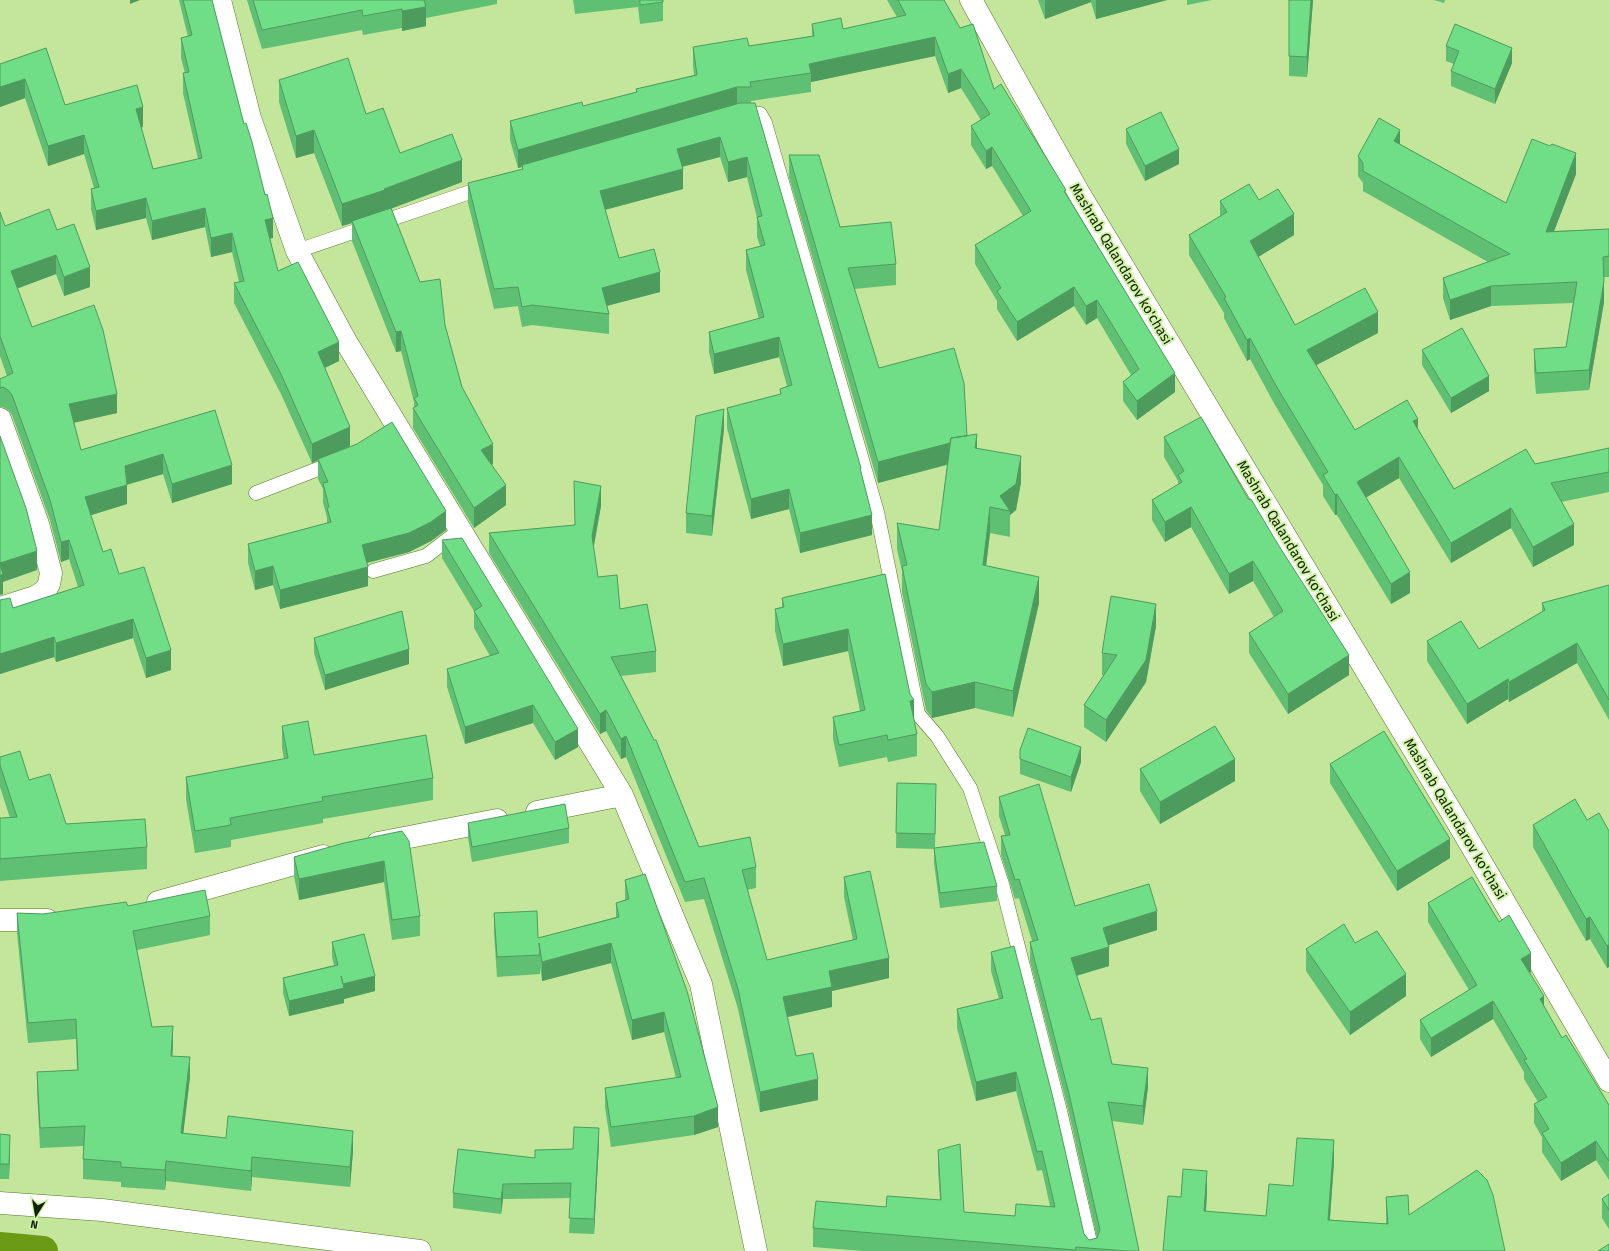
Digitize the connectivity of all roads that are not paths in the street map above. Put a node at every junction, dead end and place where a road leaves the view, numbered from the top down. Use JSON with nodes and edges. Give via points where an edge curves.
{"nodes":[{"id":1,"x":220,"y":0,"type":"edge"},
{"id":2,"x":971,"y":0,"type":"edge"},
{"id":3,"x":724,"y":118,"type":"edge"},
{"id":4,"x":494,"y":184,"type":"edge"},
{"id":5,"x":297,"y":251,"type":"junction"},
{"id":6,"x":0,"y":419,"type":"edge"},
{"id":7,"x":351,"y":456,"type":"edge"},
{"id":8,"x":256,"y":493,"type":"dead end"},
{"id":9,"x":460,"y":530,"type":"junction"},
{"id":10,"x":373,"y":571,"type":"dead end"},
{"id":11,"x":0,"y":608,"type":"edge"},
{"id":12,"x":622,"y":795,"type":"junction"},
{"id":13,"x":140,"y":905,"type":"edge"},
{"id":14,"x":64,"y":918,"type":"edge"},
{"id":15,"x":0,"y":920,"type":"edge"},
{"id":16,"x":1609,"y":1081,"type":"edge"},
{"id":17,"x":0,"y":1203,"type":"edge"},
{"id":18,"x":420,"y":1251,"type":"edge"},
{"id":19,"x":756,"y":1251,"type":"edge"},
{"id":20,"x":1092,"y":1251,"type":"edge"}],
"edges":[{"from":1,"to":5,"type":"street","via":[[250,118]]},
{"from":2,"to":16,"type":"street","name":"Mashrab Qalandarov ko'chasi","via":[[1080,195],[1464,833]]},
{"from":3,"to":20,"type":"lane","via":[[753,113],[760,114],[765,123],[877,512],[918,714],[937,736],[970,788],[1002,884],[1062,1115]]},
{"from":4,"to":5,"type":"lane"},
{"from":5,"to":9,"type":"street","via":[[390,431]]},
{"from":6,"to":11,"type":"street","via":[[38,524],[51,573],[45,591]]},
{"from":7,"to":8,"type":"lane"},
{"from":9,"to":10,"type":"lane","via":[[426,556]]},
{"from":9,"to":12,"type":"street"},
{"from":12,"to":13,"type":"street","via":[[349,849],[156,903]]},
{"from":12,"to":19,"type":"street","via":[[701,984]]},
{"from":14,"to":15,"type":"street","via":[[41,921]]},
{"from":17,"to":18,"type":"street","via":[[102,1210]]}]}
